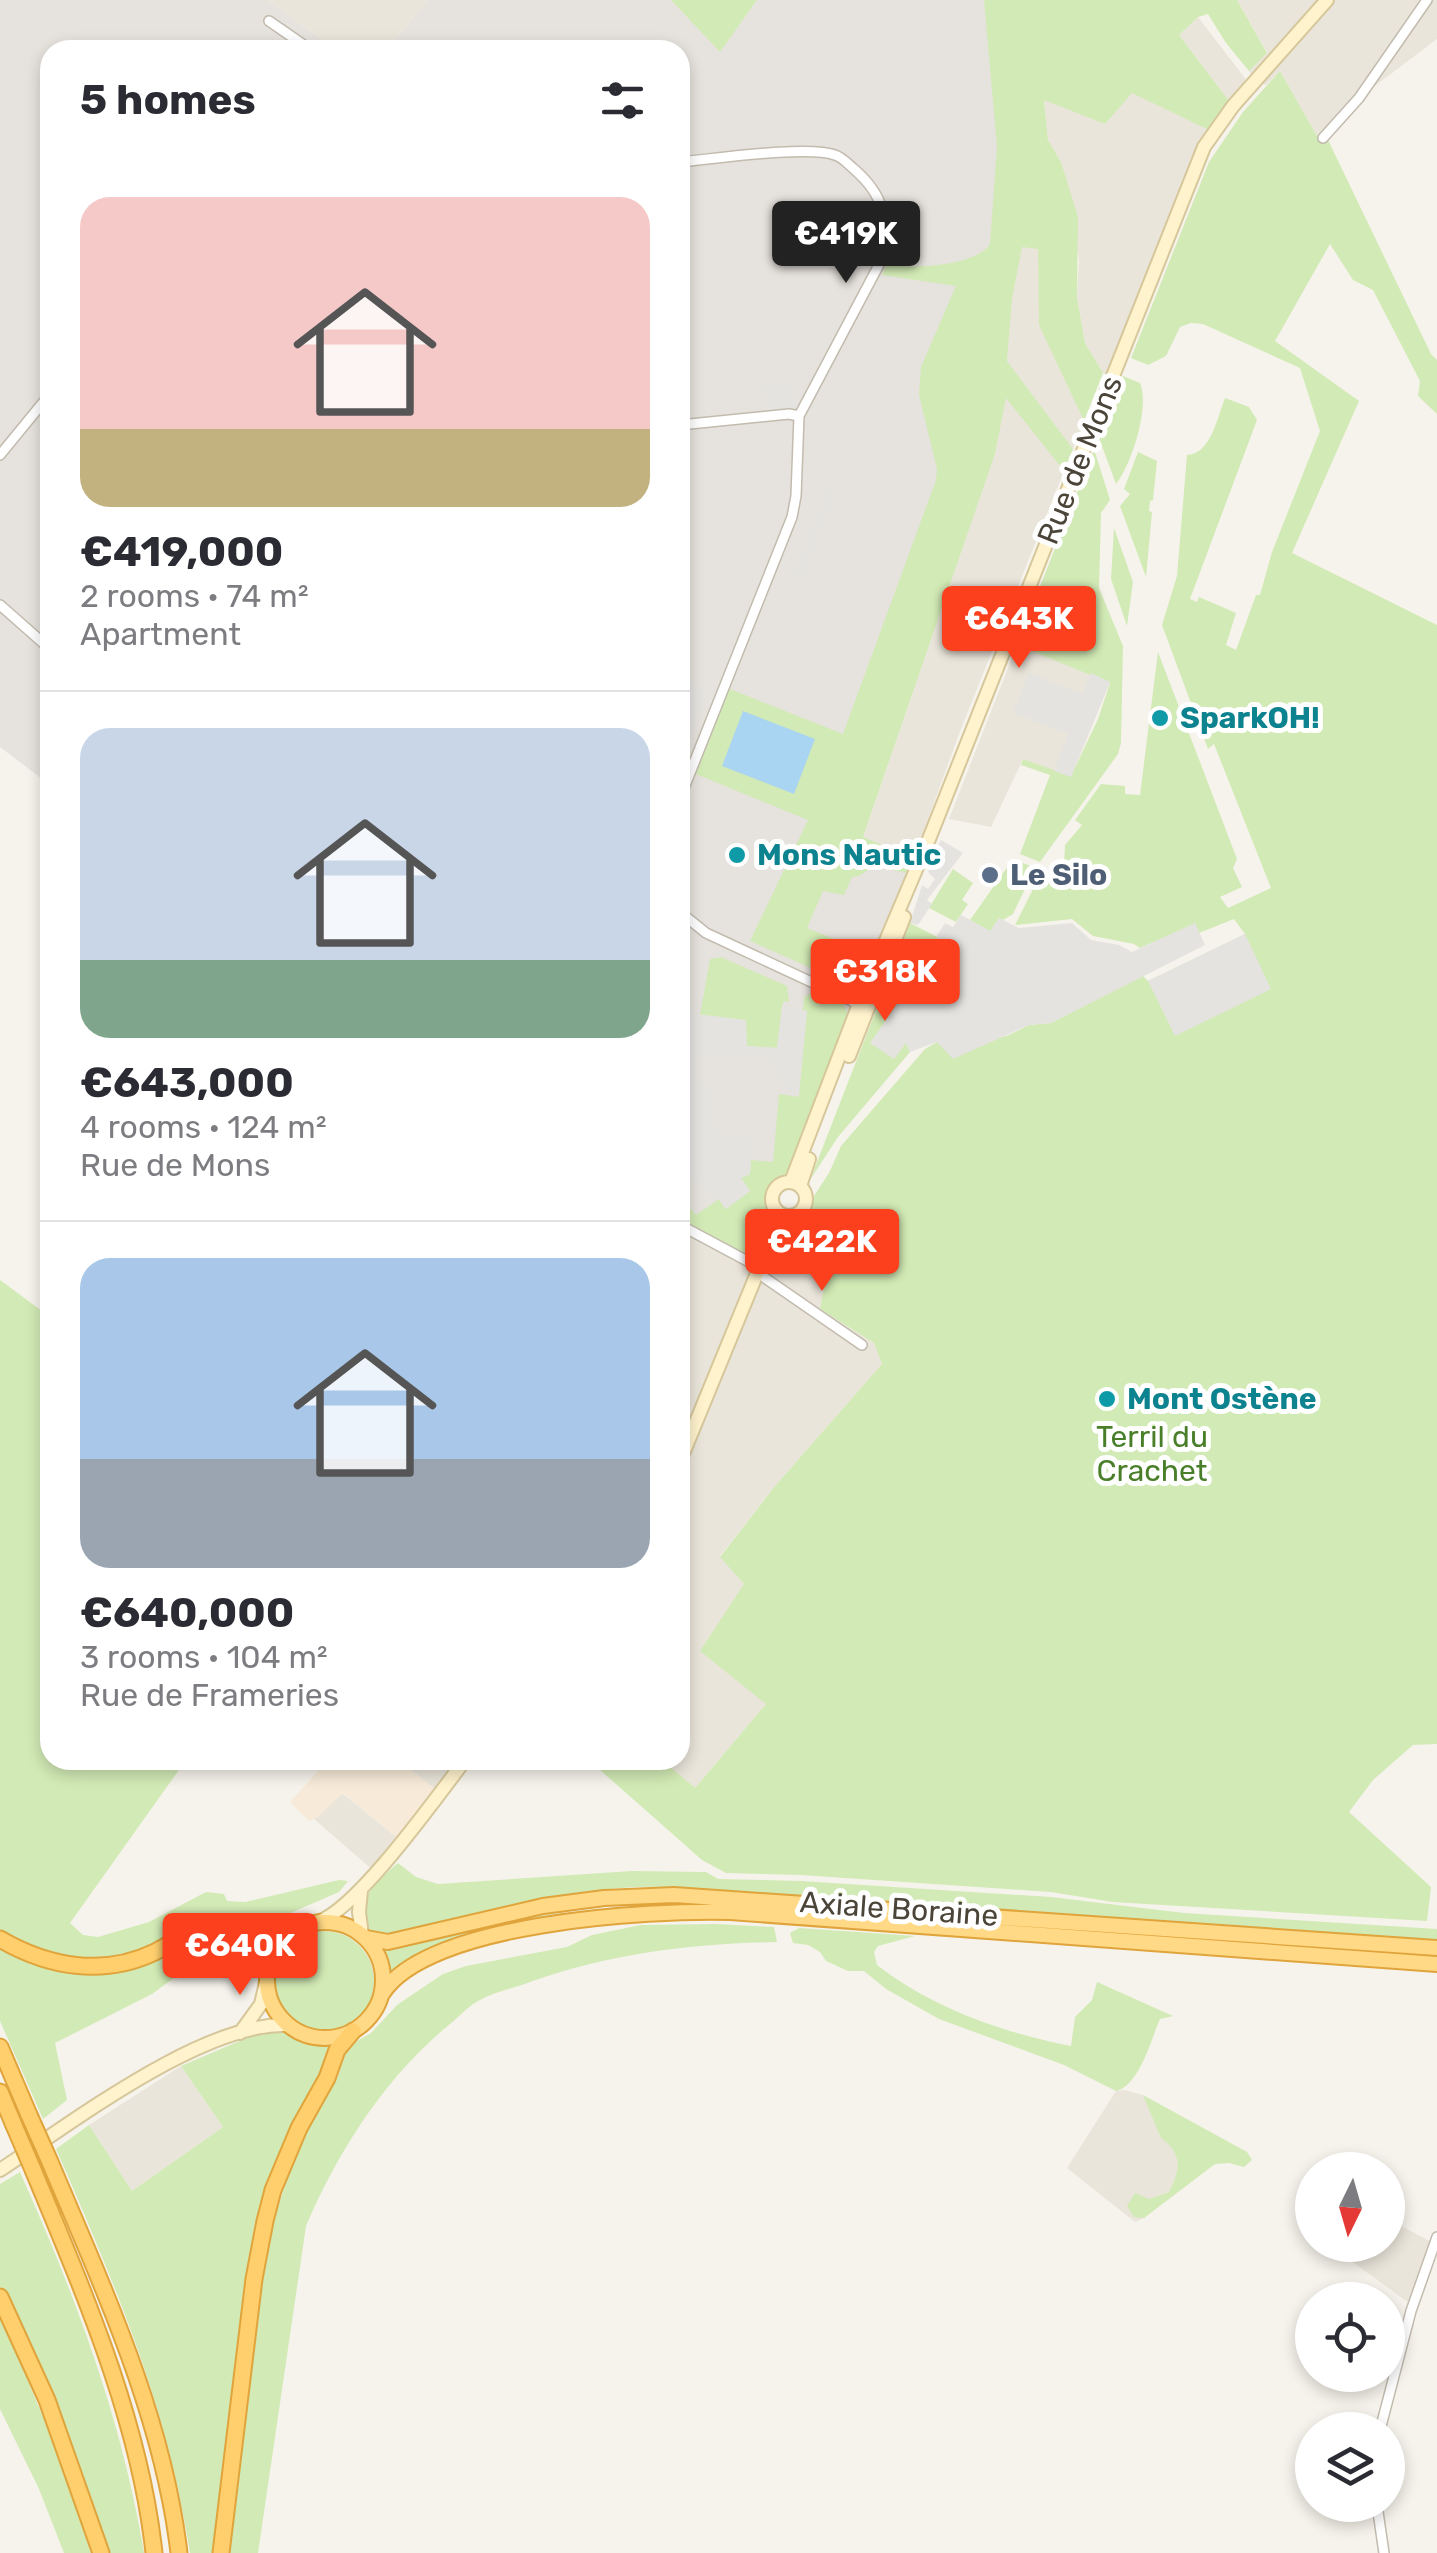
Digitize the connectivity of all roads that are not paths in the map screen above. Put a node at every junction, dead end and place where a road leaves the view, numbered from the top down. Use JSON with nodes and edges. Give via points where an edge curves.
{"nodes":[{"id":1,"x":1328,"y":0,"type":"edge"},
{"id":2,"x":1427,"y":0,"type":"edge"},
{"id":3,"x":269,"y":21,"type":"dead end"},
{"id":4,"x":297,"y":40,"type":"edge"},
{"id":5,"x":1324,"y":138,"type":"dead end"},
{"id":6,"x":690,"y":161,"type":"edge"},
{"id":7,"x":40,"y":406,"type":"edge"},
{"id":8,"x":799,"y":416,"type":"junction"},
{"id":9,"x":690,"y":424,"type":"edge"},
{"id":10,"x":0,"y":455,"type":"edge"},
{"id":11,"x":0,"y":605,"type":"edge"},
{"id":12,"x":40,"y":640,"type":"edge"},
{"id":13,"x":690,"y":773,"type":"edge"},
{"id":14,"x":690,"y":920,"type":"edge"},
{"id":15,"x":864,"y":1006,"type":"junction"},
{"id":16,"x":796,"y":1184,"type":"junction"},
{"id":17,"x":781,"y":1215,"type":"junction"},
{"id":18,"x":690,"y":1231,"type":"edge"},
{"id":19,"x":758,"y":1271,"type":"junction"},
{"id":20,"x":862,"y":1345,"type":"dead end"},
{"id":21,"x":690,"y":1437,"type":"edge"},
{"id":22,"x":458,"y":1770,"type":"edge"},
{"id":23,"x":361,"y":1890,"type":"junction"},
{"id":24,"x":318,"y":1922,"type":"junction"},
{"id":25,"x":293,"y":1932,"type":"junction"},
{"id":26,"x":364,"y":1937,"type":"junction"},
{"id":27,"x":0,"y":1939,"type":"edge"},
{"id":28,"x":1437,"y":1948,"type":"edge"},
{"id":29,"x":1437,"y":1964,"type":"edge"},
{"id":30,"x":267,"y":1978,"type":"junction"},
{"id":31,"x":382,"y":1994,"type":"junction"},
{"id":32,"x":288,"y":2025,"type":"junction"},
{"id":33,"x":353,"y":2031,"type":"junction"},
{"id":34,"x":240,"y":2033,"type":"junction"},
{"id":35,"x":0,"y":2047,"type":"edge"},
{"id":36,"x":0,"y":2092,"type":"edge"},
{"id":37,"x":0,"y":2170,"type":"edge"},
{"id":38,"x":1437,"y":2237,"type":"edge"},
{"id":39,"x":0,"y":2297,"type":"edge"},
{"id":40,"x":1385,"y":2412,"type":"edge"},
{"id":41,"x":1379,"y":2522,"type":"edge"},
{"id":42,"x":101,"y":2553,"type":"edge"},
{"id":43,"x":154,"y":2553,"type":"edge"},
{"id":44,"x":179,"y":2553,"type":"edge"},
{"id":45,"x":222,"y":2553,"type":"edge"},
{"id":46,"x":1384,"y":2553,"type":"edge"}],
"edges":[{"from":1,"to":15,"type":"main road","name":"Rue de Mons","via":[[1204,147]]},
{"from":2,"to":5,"type":"street"},
{"from":3,"to":4,"type":"street"},
{"from":6,"to":8,"type":"street","via":[[838,155],[881,200],[882,259]]},
{"from":7,"to":10,"type":"street"},
{"from":8,"to":9,"type":"street"},
{"from":8,"to":13,"type":"street","via":[[792,517]]},
{"from":11,"to":12,"type":"street"},
{"from":14,"to":15,"type":"street"},
{"from":15,"to":16,"type":"main road","name":"Rue de Mons"},
{"from":16,"to":17,"type":"main road","via":[[806,1198],[802,1210]]},
{"from":16,"to":17,"type":"main road","via":[[776,1187],[771,1196]]},
{"from":17,"to":19,"type":"main road"},
{"from":18,"to":19,"type":"street"},
{"from":19,"to":20,"type":"street"},
{"from":19,"to":21,"type":"main road"},
{"from":22,"to":23,"type":"main road"},
{"from":23,"to":24,"type":"main road"},
{"from":23,"to":26,"type":"main road"},
{"from":24,"to":25,"type":"highway"},
{"from":24,"to":26,"type":"highway","via":[[341,1924]]},
{"from":25,"to":27,"type":"highway","via":[[253,1943],[221,1932],[193,1933],[152,1954],[96,1967],[44,1960]]},
{"from":25,"to":30,"type":"highway","via":[[274,1952]]},
{"from":26,"to":28,"type":"highway","name":"Axiale Boraine","via":[[388,1942],[543,1906],[674,1896]]},
{"from":26,"to":31,"type":"highway","via":[[379,1958]]},
{"from":29,"to":31,"type":"highway","name":"Axiale Boraine","via":[[647,1912],[475,1942],[397,1973]]},
{"from":30,"to":32,"type":"highway"},
{"from":30,"to":34,"type":"main road","via":[[261,2004]]},
{"from":31,"to":33,"type":"highway"},
{"from":32,"to":33,"type":"highway","via":[[320,2038]]},
{"from":32,"to":34,"type":"main road"},
{"from":33,"to":45,"type":"highway","via":[[299,2128],[264,2221]]},
{"from":34,"to":37,"type":"main road","via":[[173,2058]]},
{"from":35,"to":44,"type":"highway","bridge":true,"via":[[138,2378]]},
{"from":36,"to":43,"type":"highway","bridge":true,"via":[[109,2368]]},
{"from":38,"to":40,"type":"street"},
{"from":39,"to":42,"type":"highway","via":[[64,2442]]},
{"from":41,"to":46,"type":"street"}]}
